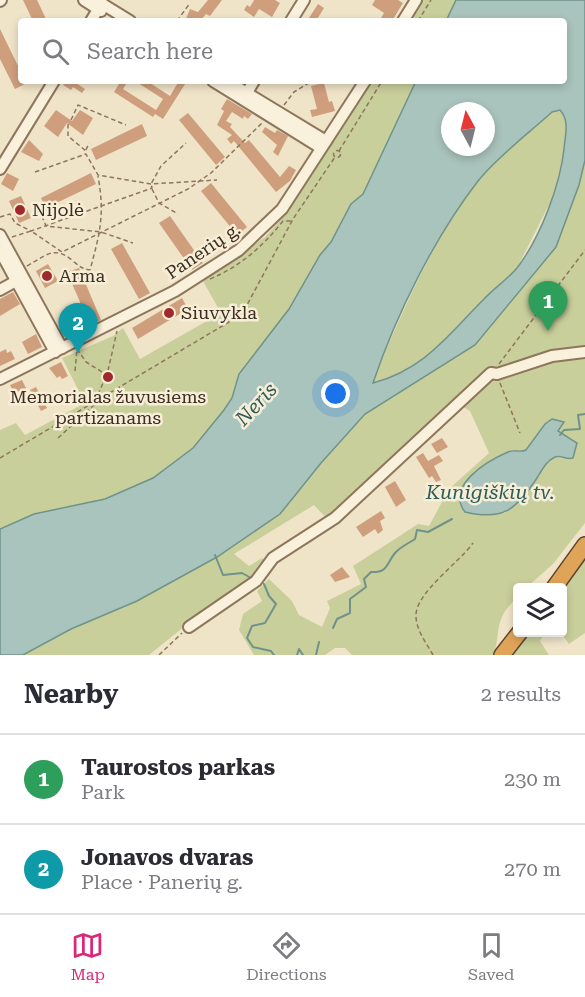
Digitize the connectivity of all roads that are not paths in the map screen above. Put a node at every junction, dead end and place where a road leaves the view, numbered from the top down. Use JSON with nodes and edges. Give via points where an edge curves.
{"nodes":[{"id":1,"x":84,"y":0,"type":"edge"},
{"id":2,"x":304,"y":0,"type":"edge"},
{"id":3,"x":416,"y":0,"type":"edge"},
{"id":4,"x":100,"y":3,"type":"edge"},
{"id":5,"x":92,"y":18,"type":"edge"},
{"id":6,"x":114,"y":18,"type":"edge"},
{"id":7,"x":125,"y":18,"type":"edge"},
{"id":8,"x":293,"y":18,"type":"edge"},
{"id":9,"x":405,"y":18,"type":"edge"},
{"id":10,"x":52,"y":84,"type":"edge"},
{"id":11,"x":219,"y":84,"type":"edge"},
{"id":12,"x":230,"y":84,"type":"edge"},
{"id":13,"x":252,"y":84,"type":"edge"},
{"id":14,"x":363,"y":84,"type":"edge"},
{"id":15,"x":244,"y":96,"type":"junction"},
{"id":16,"x":323,"y":145,"type":"junction"},
{"id":17,"x":0,"y":169,"type":"edge"},
{"id":18,"x":1,"y":237,"type":"edge"},
{"id":19,"x":0,"y":251,"type":"edge"},
{"id":20,"x":18,"y":276,"type":"junction"},
{"id":21,"x":0,"y":290,"type":"edge"},
{"id":22,"x":58,"y":350,"type":"junction"},
{"id":23,"x":585,"y":352,"type":"edge"},
{"id":24,"x":0,"y":379,"type":"edge"},
{"id":25,"x":585,"y":545,"type":"edge"},
{"id":26,"x":558,"y":583,"type":"edge"},
{"id":27,"x":189,"y":627,"type":"road end"},
{"id":28,"x":517,"y":637,"type":"edge"},
{"id":29,"x":502,"y":655,"type":"edge"}],
"edges":[{"from":1,"to":4,"type":"street"},
{"from":2,"to":8,"type":"street"},
{"from":3,"to":9,"type":"street"},
{"from":4,"to":5,"type":"street"},
{"from":4,"to":6,"type":"street"},
{"from":4,"to":7,"type":"street"},
{"from":10,"to":17,"type":"street"},
{"from":11,"to":15,"type":"street"},
{"from":12,"to":15,"type":"street"},
{"from":13,"to":15,"type":"street"},
{"from":14,"to":16,"type":"street","name":"Panerių g."},
{"from":15,"to":16,"type":"street"},
{"from":16,"to":22,"type":"street","name":"Panerių g.","via":[[282,209],[239,250],[175,291],[75,346]]},
{"from":18,"to":20,"type":"street"},
{"from":19,"to":20,"type":"street"},
{"from":20,"to":21,"type":"street"},
{"from":20,"to":22,"type":"street"},
{"from":22,"to":24,"type":"street","name":"Panerių g."},
{"from":23,"to":27,"type":"street","via":[[552,356],[494,373],[335,518],[273,558],[256,580]]},
{"from":25,"to":26,"type":"highway"},
{"from":28,"to":29,"type":"highway"}]}
